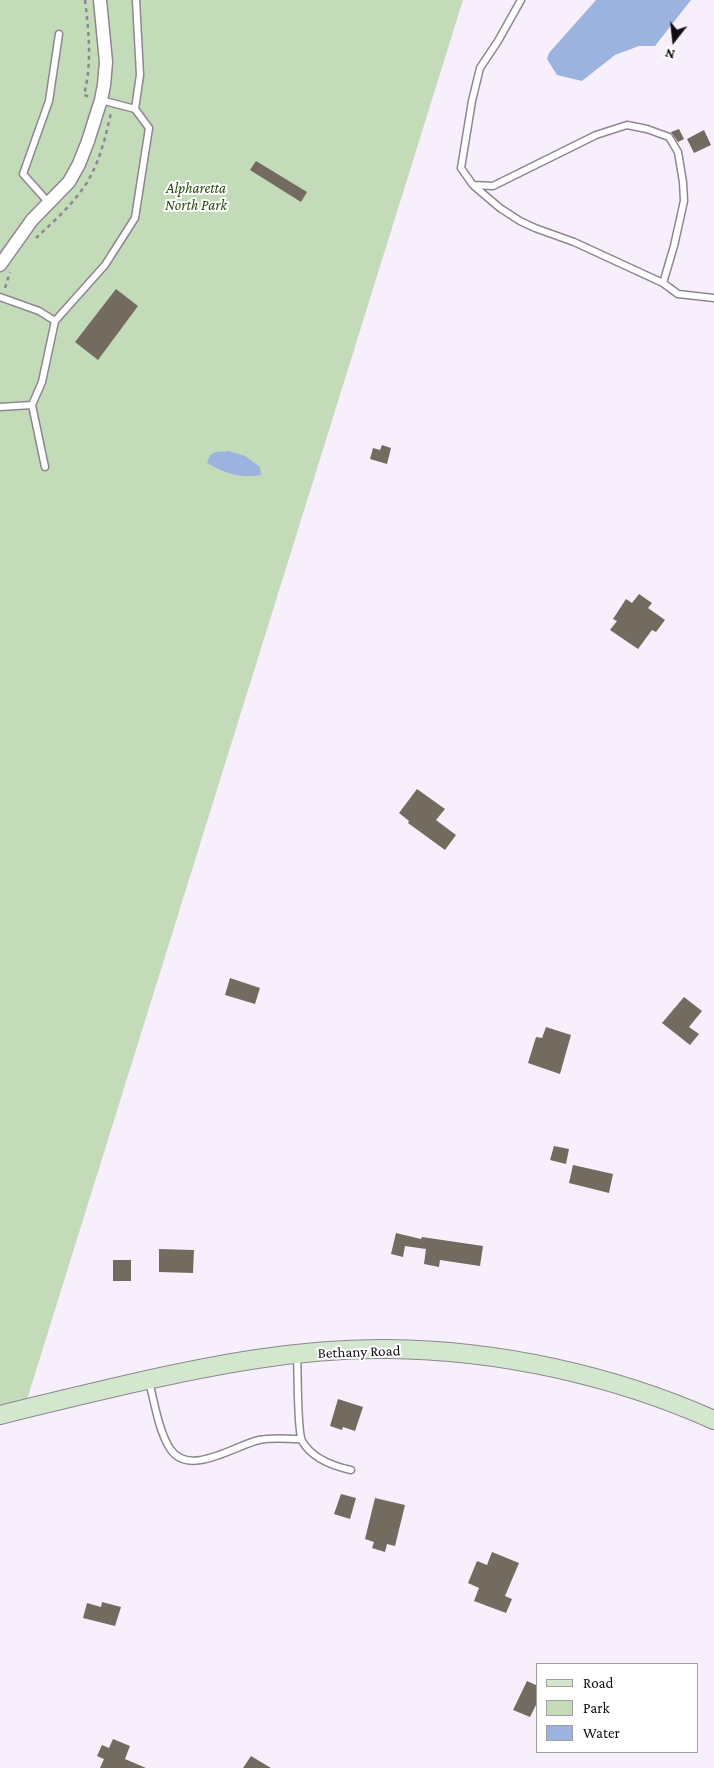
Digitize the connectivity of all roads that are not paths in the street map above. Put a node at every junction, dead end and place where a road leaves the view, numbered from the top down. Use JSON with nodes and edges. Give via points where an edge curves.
{"nodes":[{"id":1,"x":100,"y":0,"type":"edge"},
{"id":2,"x":136,"y":0,"type":"edge"},
{"id":3,"x":521,"y":0,"type":"edge"},
{"id":4,"x":59,"y":34,"type":"dead end"},
{"id":5,"x":101,"y":100,"type":"junction"},
{"id":6,"x":135,"y":109,"type":"junction"},
{"id":7,"x":473,"y":185,"type":"junction"},
{"id":8,"x":49,"y":203,"type":"junction"},
{"id":9,"x":0,"y":265,"type":"edge"},
{"id":10,"x":663,"y":283,"type":"junction"},
{"id":11,"x":0,"y":297,"type":"edge"},
{"id":12,"x":714,"y":298,"type":"edge"},
{"id":13,"x":55,"y":321,"type":"junction"},
{"id":14,"x":32,"y":405,"type":"junction"},
{"id":15,"x":0,"y":407,"type":"edge"},
{"id":16,"x":45,"y":466,"type":"dead end"},
{"id":17,"x":297,"y":1354,"type":"junction"},
{"id":18,"x":149,"y":1380,"type":"junction"},
{"id":19,"x":0,"y":1415,"type":"edge"},
{"id":20,"x":714,"y":1420,"type":"edge"},
{"id":21,"x":301,"y":1439,"type":"junction"},
{"id":22,"x":350,"y":1470,"type":"dead end"}],
"edges":[{"from":1,"to":5,"type":"street","via":[[106,62]]},
{"from":2,"to":6,"type":"lane","via":[[140,75]]},
{"from":3,"to":7,"type":"lane","via":[[480,68],[461,168]]},
{"from":4,"to":8,"type":"lane","via":[[49,101],[23,174]]},
{"from":5,"to":6,"type":"lane"},
{"from":5,"to":8,"type":"street","via":[[79,164],[69,182]]},
{"from":6,"to":13,"type":"lane","via":[[149,128],[135,218],[105,265]]},
{"from":7,"to":10,"type":"lane","via":[[520,221]]},
{"from":7,"to":10,"type":"lane","via":[[493,186],[596,135],[627,125],[669,137],[678,152],[684,201]]},
{"from":8,"to":9,"type":"street","via":[[27,226]]},
{"from":10,"to":12,"type":"lane","via":[[678,294]]},
{"from":11,"to":13,"type":"lane","via":[[39,311]]},
{"from":13,"to":14,"type":"lane","via":[[42,382]]},
{"from":14,"to":15,"type":"lane"},
{"from":14,"to":16,"type":"lane"},
{"from":17,"to":18,"type":"street","name":"Bethany Road","via":[[195,1369]]},
{"from":17,"to":20,"type":"street","name":"Bethany Road","via":[[387,1349],[436,1351],[533,1364],[651,1395]]},
{"from":17,"to":21,"type":"lane"},
{"from":18,"to":19,"type":"street","name":"Bethany Road"},
{"from":18,"to":21,"type":"lane","via":[[169,1448],[180,1458],[194,1461],[210,1458],[261,1440]]},
{"from":21,"to":22,"type":"lane","via":[[310,1451],[326,1462]]}]}
